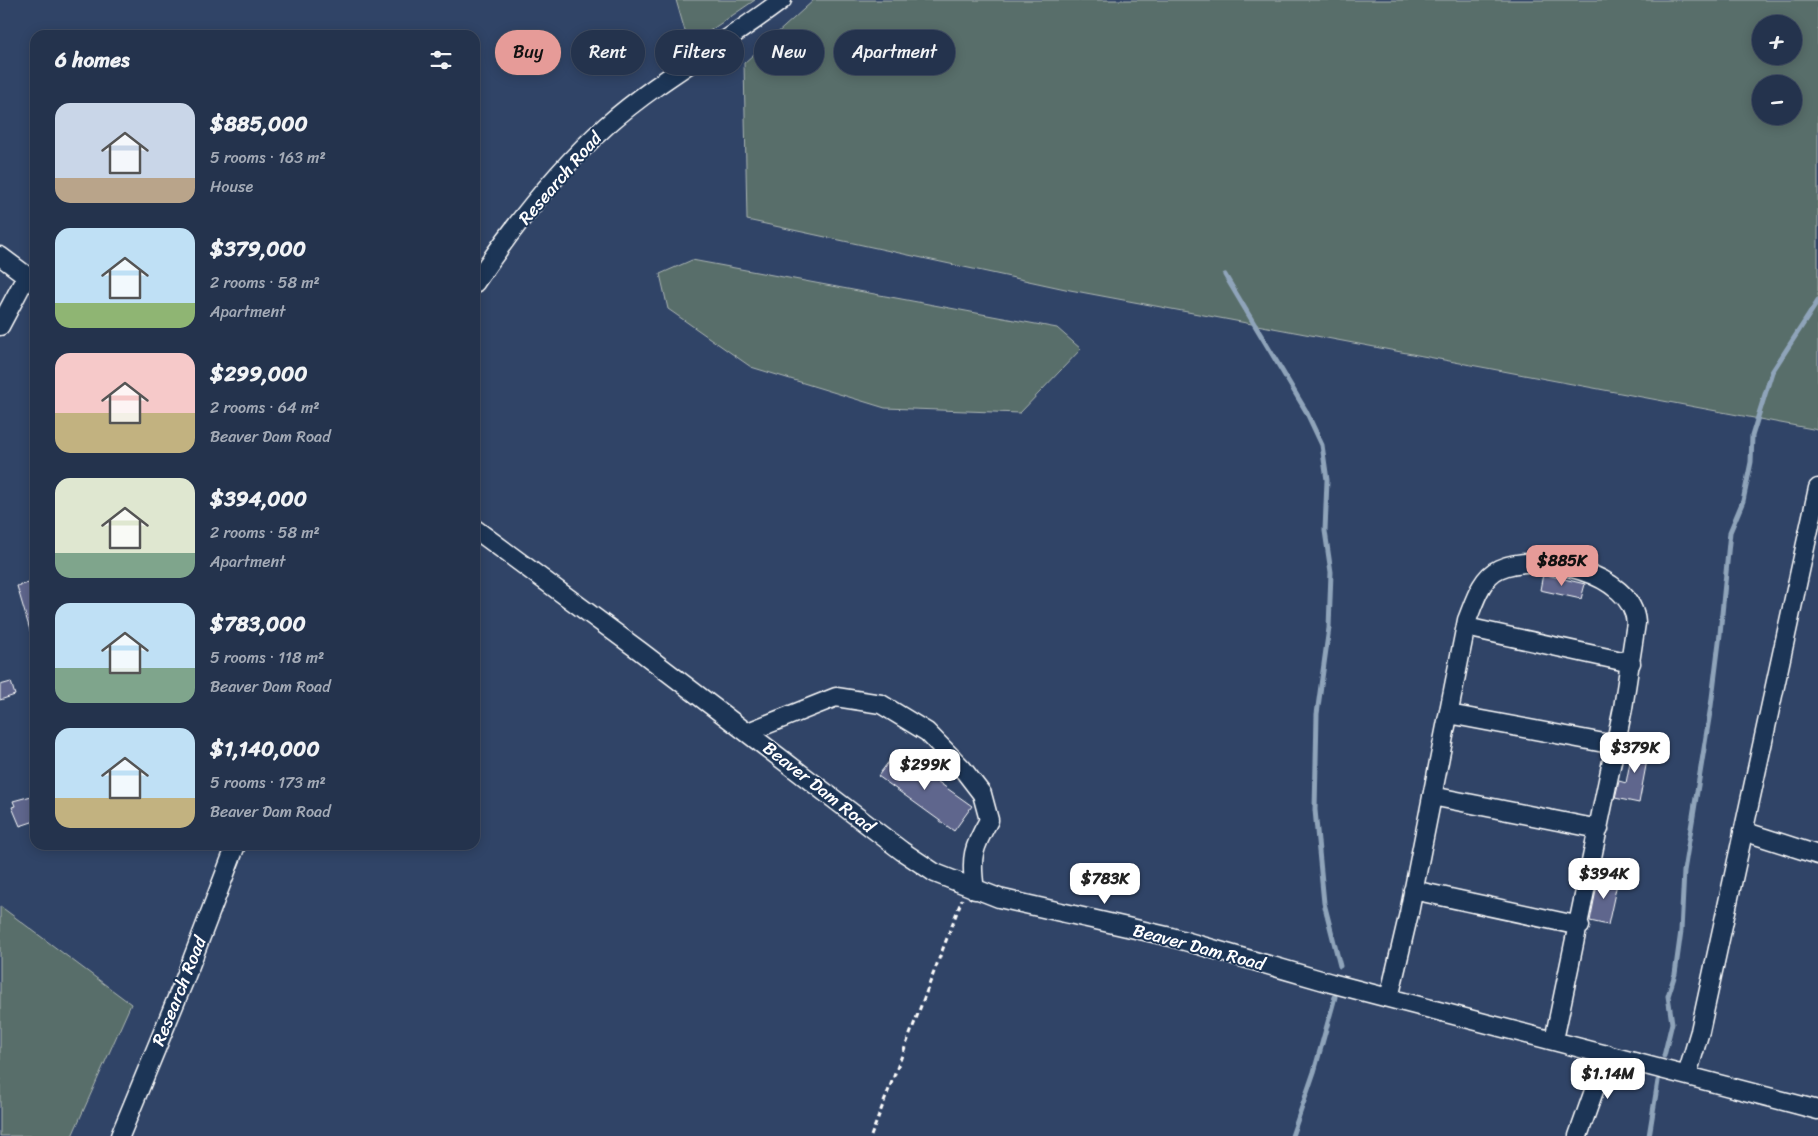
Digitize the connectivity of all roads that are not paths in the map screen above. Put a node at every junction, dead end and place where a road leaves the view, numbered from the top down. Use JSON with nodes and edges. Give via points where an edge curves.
{"nodes":[{"id":1,"x":782,"y":0,"type":"edge"},
{"id":2,"x":0,"y":256,"type":"edge"},
{"id":3,"x":480,"y":277,"type":"edge"},
{"id":4,"x":30,"y":280,"type":"edge"},
{"id":5,"x":0,"y":326,"type":"edge"},
{"id":6,"x":1818,"y":488,"type":"edge"},
{"id":7,"x":480,"y":532,"type":"edge"},
{"id":8,"x":1466,"y":627,"type":"junction"},
{"id":9,"x":1631,"y":663,"type":"junction"},
{"id":10,"x":1450,"y":714,"type":"junction"},
{"id":11,"x":748,"y":732,"type":"junction"},
{"id":12,"x":1615,"y":745,"type":"junction"},
{"id":13,"x":1432,"y":796,"type":"junction"},
{"id":14,"x":1599,"y":829,"type":"junction"},
{"id":15,"x":1743,"y":831,"type":"junction"},
{"id":16,"x":234,"y":850,"type":"edge"},
{"id":17,"x":1818,"y":855,"type":"edge"},
{"id":18,"x":971,"y":888,"type":"junction"},
{"id":19,"x":1413,"y":890,"type":"junction"},
{"id":20,"x":1580,"y":926,"type":"junction"},
{"id":21,"x":1389,"y":998,"type":"junction"},
{"id":22,"x":1554,"y":1040,"type":"junction"},
{"id":23,"x":1607,"y":1054,"type":"junction"},
{"id":24,"x":1687,"y":1075,"type":"junction"},
{"id":25,"x":1818,"y":1110,"type":"edge"},
{"id":26,"x":120,"y":1136,"type":"edge"},
{"id":27,"x":1578,"y":1136,"type":"edge"}],
"edges":[{"from":1,"to":3,"type":"street","name":"Research Road","via":[[662,82],[606,126],[562,170]]},
{"from":2,"to":4,"type":"street"},
{"from":4,"to":5,"type":"street"},
{"from":6,"to":15,"type":"street"},
{"from":7,"to":11,"type":"street","name":"Beaver Dam Road"},
{"from":8,"to":9,"type":"street"},
{"from":8,"to":9,"type":"street","via":[[1482,587],[1498,569],[1531,562],[1570,568],[1608,582],[1631,605],[1636,623]]},
{"from":8,"to":10,"type":"street"},
{"from":9,"to":12,"type":"street"},
{"from":10,"to":12,"type":"street"},
{"from":10,"to":13,"type":"street"},
{"from":11,"to":18,"type":"street","name":"Beaver Dam Road","via":[[902,851],[935,873]]},
{"from":11,"to":18,"type":"street","via":[[836,697],[881,704],[926,732],[962,768],[982,794],[989,820],[970,863]]},
{"from":12,"to":14,"type":"street"},
{"from":13,"to":14,"type":"street"},
{"from":13,"to":19,"type":"street"},
{"from":14,"to":20,"type":"street"},
{"from":15,"to":17,"type":"street"},
{"from":15,"to":24,"type":"street","via":[[1700,1032]]},
{"from":16,"to":26,"type":"street","name":"Research Road"},
{"from":18,"to":21,"type":"street","name":"Beaver Dam Road","via":[[999,898],[1172,937]]},
{"from":19,"to":20,"type":"street"},
{"from":19,"to":21,"type":"street"},
{"from":20,"to":22,"type":"street"},
{"from":21,"to":22,"type":"street","name":"Beaver Dam Road"},
{"from":22,"to":23,"type":"street","name":"Beaver Dam Road"},
{"from":23,"to":24,"type":"street","name":"Beaver Dam Road"},
{"from":23,"to":27,"type":"street"},
{"from":24,"to":25,"type":"street","name":"Beaver Dam Road"}]}
